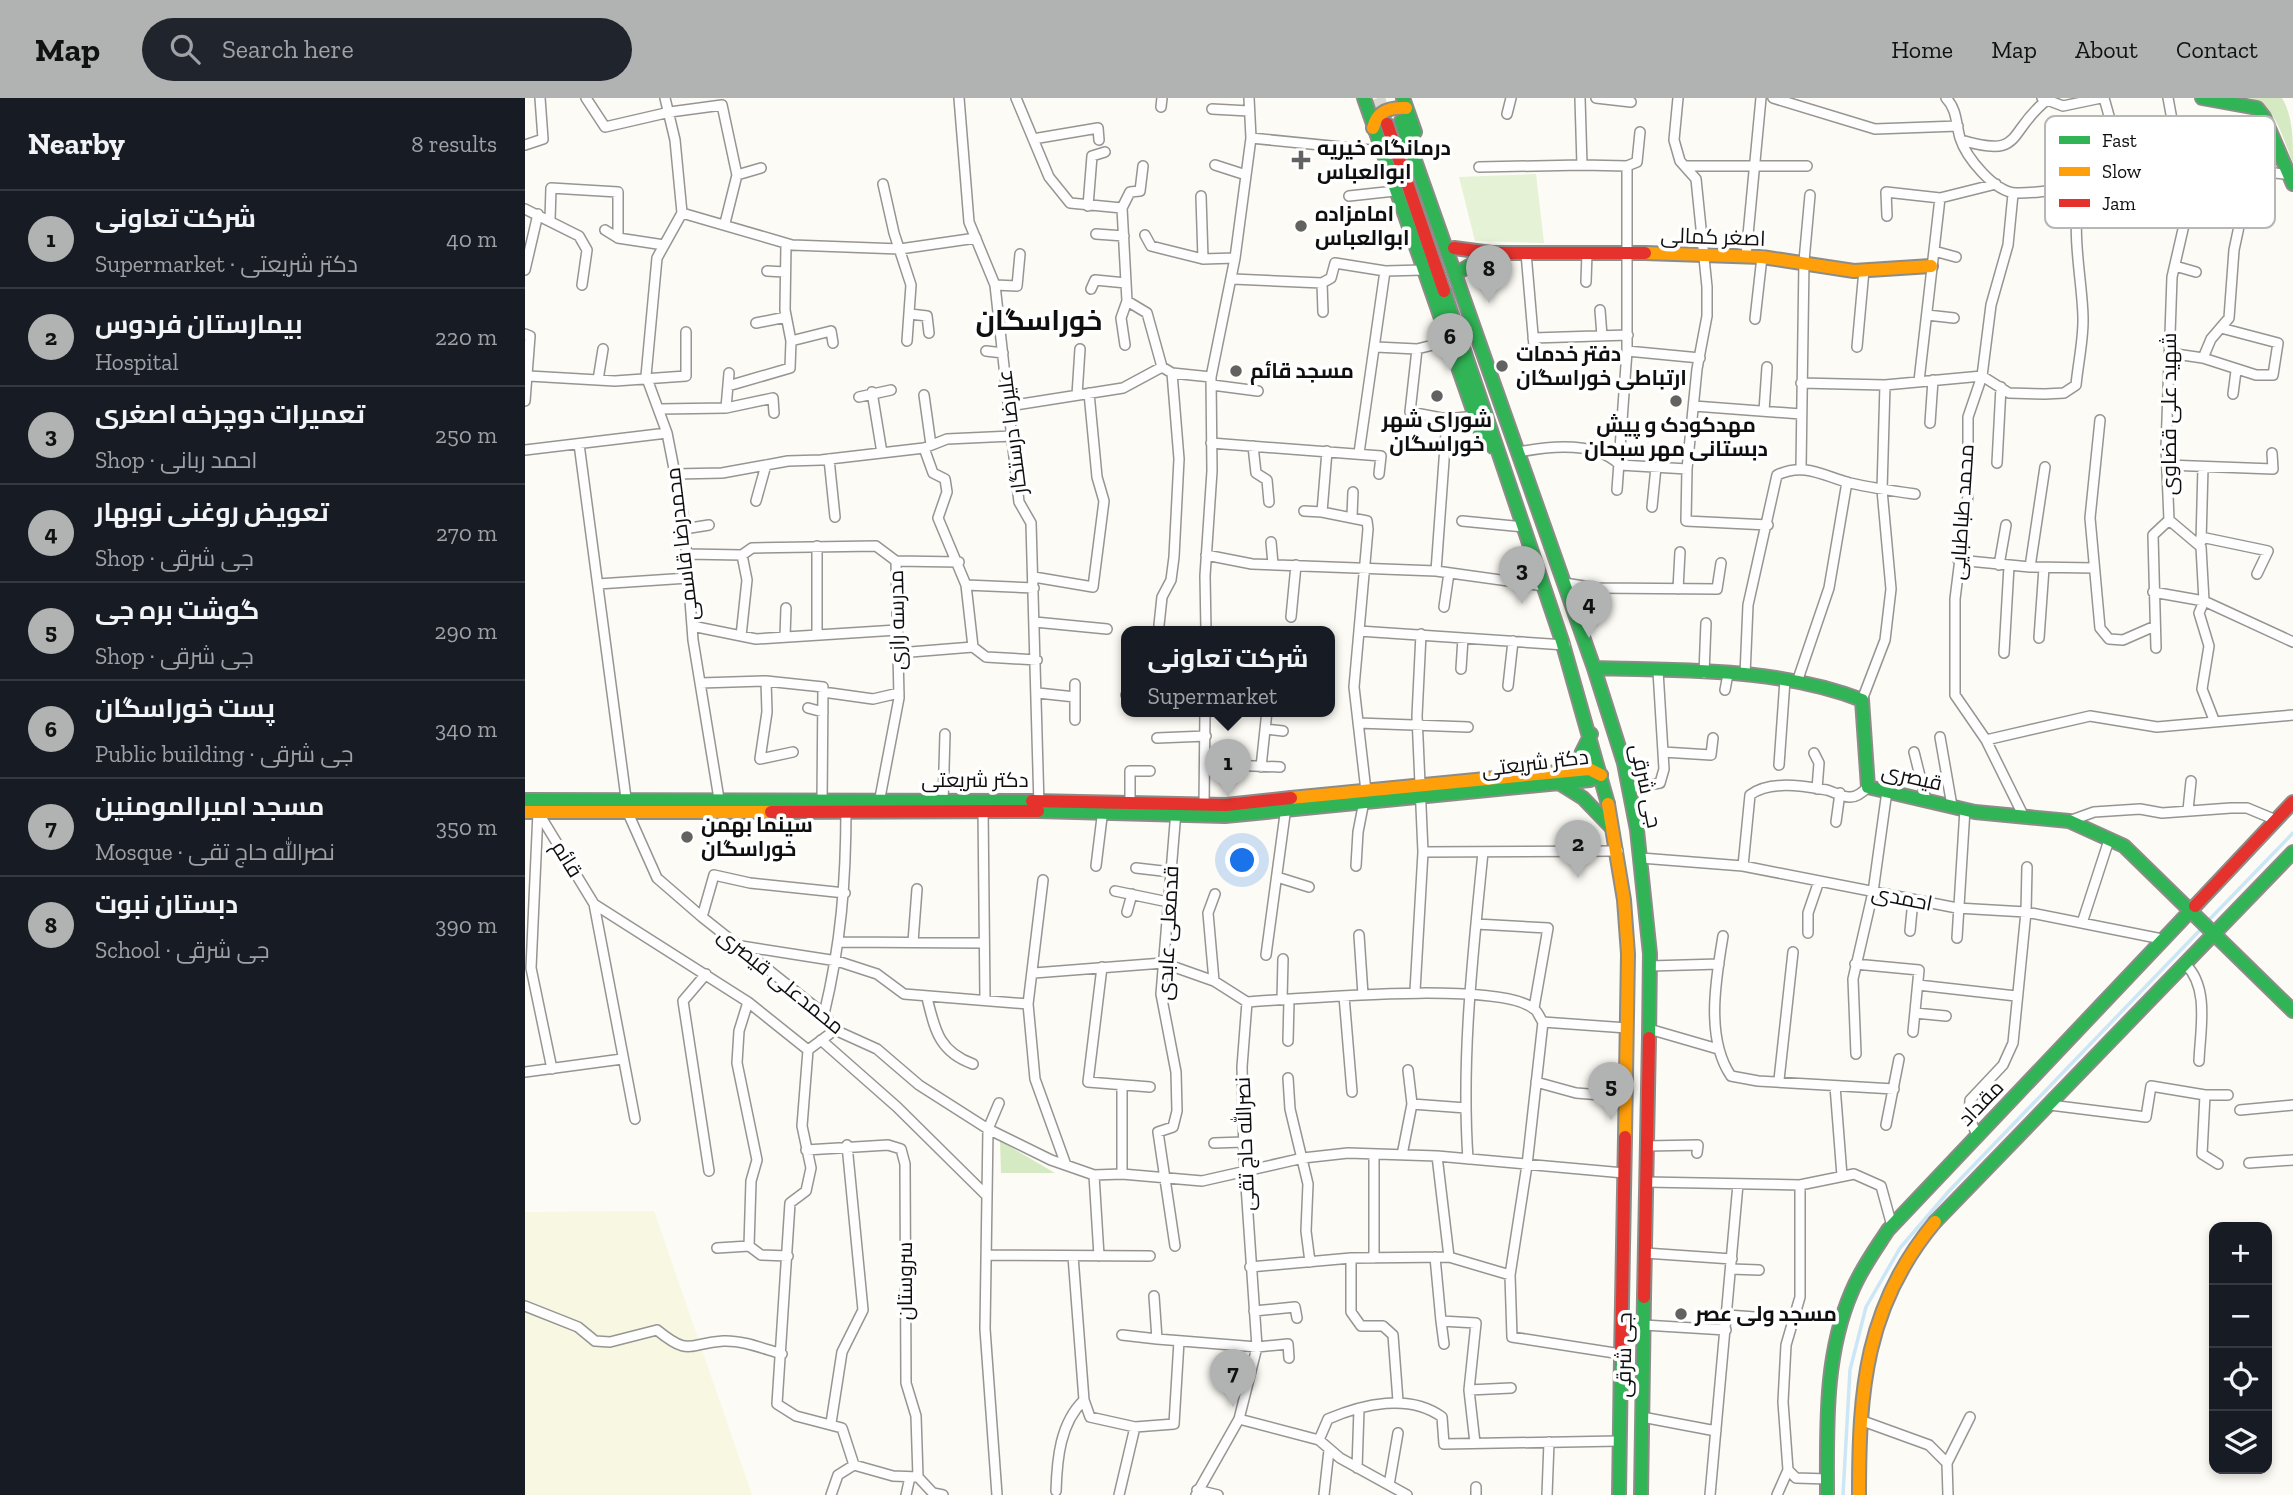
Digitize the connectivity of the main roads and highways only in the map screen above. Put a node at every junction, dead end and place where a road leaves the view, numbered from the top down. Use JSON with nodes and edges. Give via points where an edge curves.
{"nodes":[{"id":1,"x":1364,"y":98,"type":"edge"},
{"id":2,"x":2202,"y":98,"type":"edge"},
{"id":3,"x":1403,"y":109,"type":"edge"},
{"id":4,"x":2263,"y":116,"type":"edge"},
{"id":5,"x":1387,"y":124,"type":"tunnel mouth"},
{"id":6,"x":1373,"y":128,"type":"junction"},
{"id":7,"x":2275,"y":142,"type":"edge"},
{"id":8,"x":2291,"y":179,"type":"edge"},
{"id":9,"x":1454,"y":248,"type":"junction"},
{"id":10,"x":1492,"y":253,"type":"junction"},
{"id":11,"x":1931,"y":266,"type":"road end"},
{"id":12,"x":1462,"y":270,"type":"junction"},
{"id":13,"x":1518,"y":452,"type":"junction"},
{"id":14,"x":1500,"y":456,"type":"junction"},
{"id":15,"x":1594,"y":668,"type":"junction"},
{"id":16,"x":1591,"y":734,"type":"junction"},
{"id":17,"x":1626,"y":774,"type":"junction"},
{"id":18,"x":1601,"y":775,"type":"junction"},
{"id":19,"x":1562,"y":777,"type":"junction"},
{"id":20,"x":2293,"y":802,"type":"edge"},
{"id":21,"x":531,"y":806,"type":"edge"},
{"id":22,"x":1615,"y":832,"type":"junction"},
{"id":23,"x":2293,"y":852,"type":"edge"},
{"id":24,"x":2191,"y":909,"type":"junction"},
{"id":25,"x":2216,"y":933,"type":"junction"},
{"id":26,"x":2293,"y":1011,"type":"edge"},
{"id":27,"x":1619,"y":1495,"type":"edge"},
{"id":28,"x":1641,"y":1495,"type":"edge"},
{"id":29,"x":1827,"y":1495,"type":"edge"},
{"id":30,"x":1859,"y":1495,"type":"edge"}],
"edges":[{"from":1,"to":6,"type":"main road"},
{"from":2,"to":4,"type":"main road","via":[[2257,108]]},
{"from":3,"to":6,"type":"main road","via":[[1392,106],[1382,111]]},
{"from":3,"to":9,"type":"main road"},
{"from":3,"to":13,"type":"main road","name":"جی شرقی"},
{"from":5,"to":14,"type":"main road","name":"جی شرقی"},
{"from":6,"to":14,"type":"main road","via":[[1480,430]]},
{"from":7,"to":8,"type":"main road"},
{"from":9,"to":10,"type":"main road","name":"اصغر کمالی"},
{"from":9,"to":12,"type":"main road"},
{"from":10,"to":11,"type":"main road","name":"اصغر کمالی","via":[[1747,256],[1864,270]]},
{"from":10,"to":12,"type":"main road"},
{"from":12,"to":13,"type":"main road","via":[[1519,430]]},
{"from":13,"to":15,"type":"main road","name":"جی شرقی"},
{"from":14,"to":16,"type":"main road","name":"جی شرقی"},
{"from":15,"to":17,"type":"main road","name":"جی شرقی"},
{"from":15,"to":24,"type":"main road","name":"قیصری","via":[[1745,675],[1836,687],[1862,700],[1868,787],[1959,808],[2069,821],[2125,846]]},
{"from":16,"to":18,"type":"main road","name":"جی شرقی"},
{"from":16,"to":19,"type":"main road"},
{"from":17,"to":18,"type":"main road","name":"دکتر شریعتی"},
{"from":17,"to":28,"type":"main road","name":"جی شرقی","via":[[1641,858],[1650,966]]},
{"from":18,"to":19,"type":"main road","name":"دکتر شریعتی","via":[[1589,769]]},
{"from":18,"to":22,"type":"main road","name":"جی شرقی"},
{"from":19,"to":21,"type":"main road","name":"دکتر شریعتی","via":[[1204,810],[983,805]]},
{"from":19,"to":22,"type":"main road"},
{"from":20,"to":24,"type":"main road","name":"مقداد"},
{"from":22,"to":27,"type":"main road","name":"جی شرقی","via":[[1626,905],[1627,1028]]},
{"from":23,"to":25,"type":"main road"},
{"from":24,"to":25,"type":"main road","name":"قیصری"},
{"from":24,"to":29,"type":"main road","name":"مقداد","via":[[1892,1226],[1852,1293],[1839,1328],[1830,1371]]},
{"from":25,"to":26,"type":"main road","name":"قیصری"},
{"from":25,"to":30,"type":"main road","via":[[1933,1224],[1896,1278],[1872,1337],[1863,1379]]}]}
